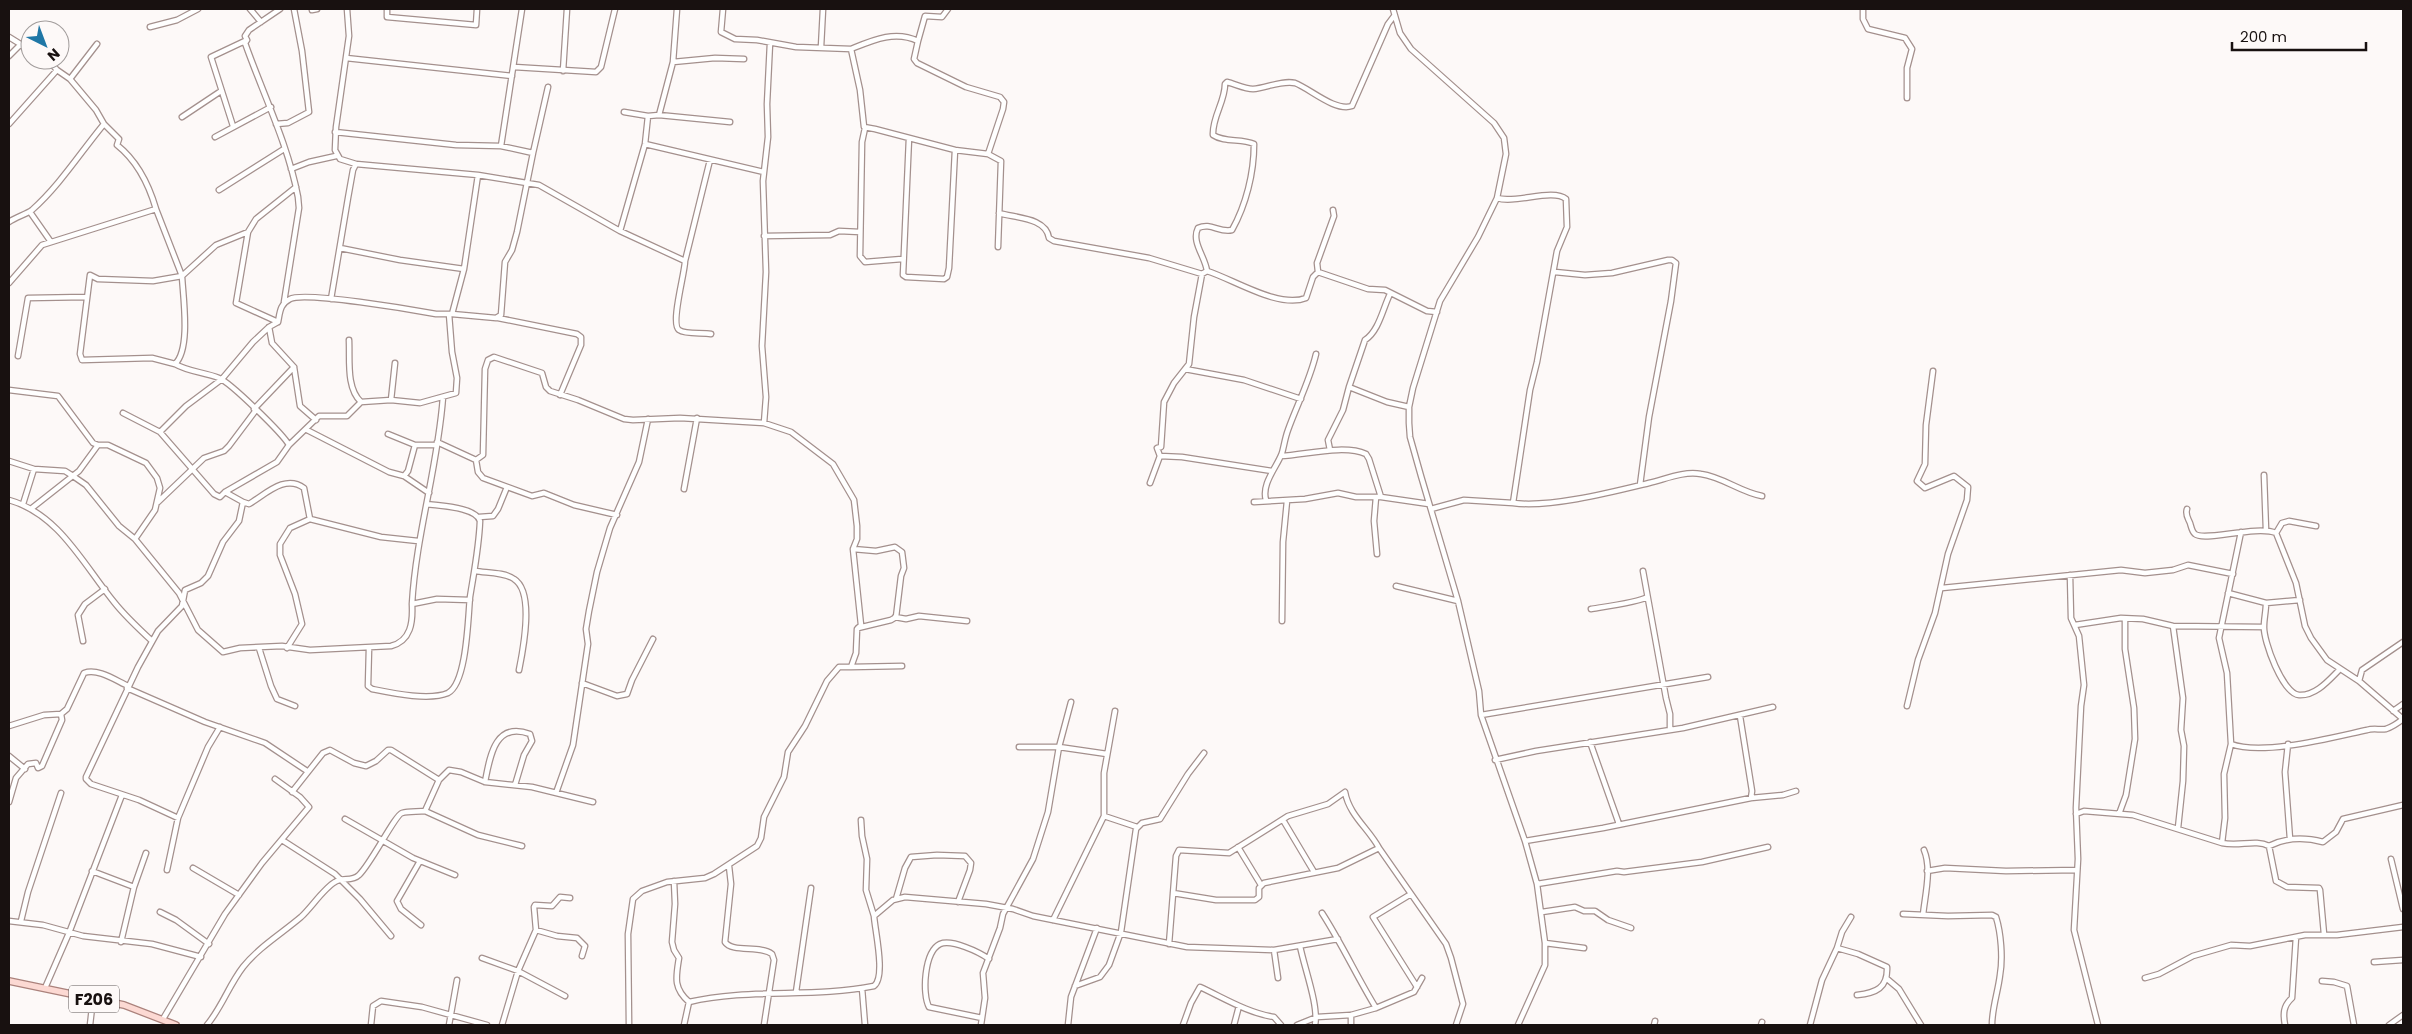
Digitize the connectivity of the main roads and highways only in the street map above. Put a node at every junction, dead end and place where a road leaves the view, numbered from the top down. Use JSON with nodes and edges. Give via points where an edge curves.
{"nodes":[{"id":1,"x":9,"y":981,"type":"edge"},
{"id":2,"x":176,"y":1025,"type":"edge"}],
"edges":[{"from":1,"to":2,"type":"main road","number":"F206","via":[[124,1005]]}]}
